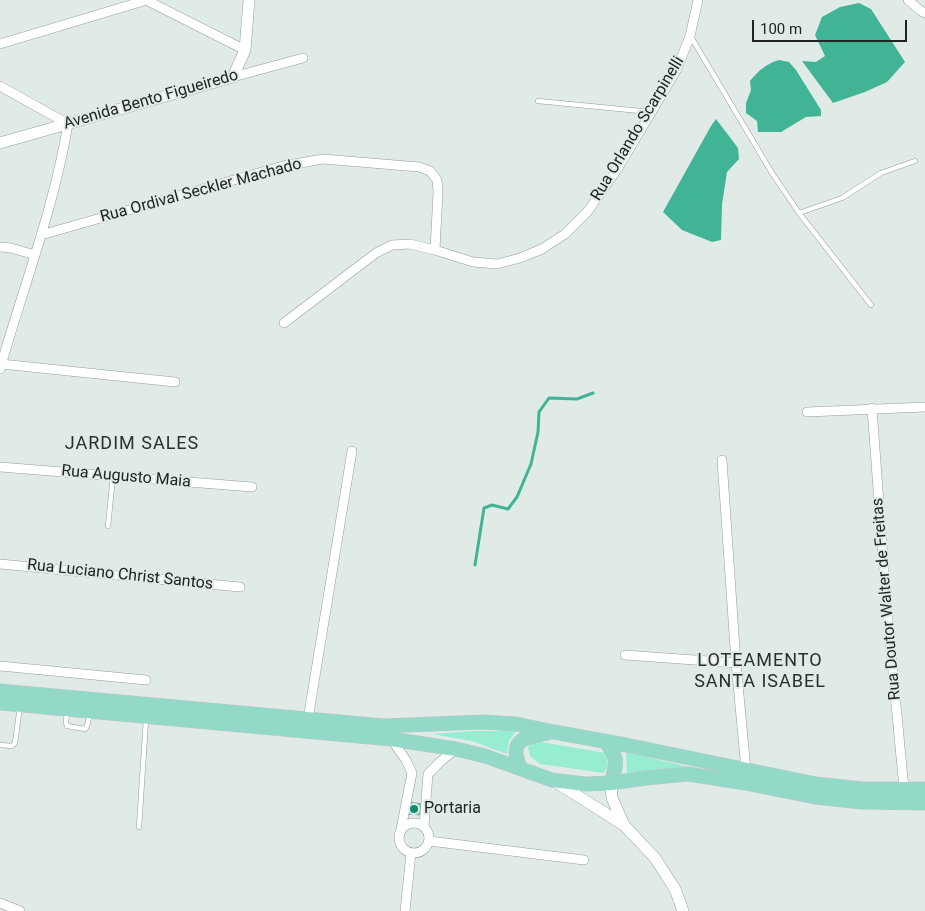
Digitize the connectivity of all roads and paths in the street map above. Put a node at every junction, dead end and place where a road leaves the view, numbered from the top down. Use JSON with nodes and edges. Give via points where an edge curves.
{"nodes":[{"id":1,"x":147,"y":0,"type":"edge"},
{"id":2,"x":249,"y":0,"type":"edge"},
{"id":3,"x":698,"y":0,"type":"edge"},
{"id":4,"x":908,"y":0,"type":"edge"},
{"id":5,"x":925,"y":13,"type":"edge"},
{"id":6,"x":690,"y":36,"type":"junction"},
{"id":7,"x":0,"y":44,"type":"edge"},
{"id":8,"x":245,"y":50,"type":"junction"},
{"id":9,"x":303,"y":58,"type":"dead end"},
{"id":10,"x":233,"y":77,"type":"junction"},
{"id":11,"x":0,"y":86,"type":"edge"},
{"id":12,"x":538,"y":101,"type":"dead end"},
{"id":13,"x":651,"y":112,"type":"junction"},
{"id":14,"x":68,"y":124,"type":"junction"},
{"id":15,"x":0,"y":143,"type":"edge"},
{"id":16,"x":915,"y":162,"type":"dead end"},
{"id":17,"x":799,"y":213,"type":"junction"},
{"id":18,"x":41,"y":235,"type":"junction"},
{"id":19,"x":0,"y":247,"type":"edge"},
{"id":20,"x":435,"y":250,"type":"junction"},
{"id":21,"x":35,"y":254,"type":"junction"},
{"id":22,"x":871,"y":305,"type":"dead end"},
{"id":23,"x":284,"y":322,"type":"dead end"},
{"id":24,"x":1,"y":366,"type":"edge"},
{"id":25,"x":175,"y":382,"type":"dead end"},
{"id":26,"x":925,"y":407,"type":"edge"},
{"id":27,"x":872,"y":408,"type":"junction"},
{"id":28,"x":806,"y":412,"type":"dead end"},
{"id":29,"x":352,"y":451,"type":"dead end"},
{"id":30,"x":722,"y":460,"type":"dead end"},
{"id":31,"x":0,"y":466,"type":"edge"},
{"id":32,"x":113,"y":476,"type":"junction"},
{"id":33,"x":252,"y":487,"type":"dead end"},
{"id":34,"x":108,"y":526,"type":"dead end"},
{"id":35,"x":0,"y":564,"type":"edge"},
{"id":36,"x":240,"y":587,"type":"dead end"},
{"id":37,"x":625,"y":655,"type":"dead end"},
{"id":38,"x":736,"y":663,"type":"junction"},
{"id":39,"x":0,"y":666,"type":"edge"},
{"id":40,"x":146,"y":680,"type":"dead end"},
{"id":41,"x":0,"y":691,"type":"edge"},
{"id":42,"x":0,"y":703,"type":"edge"},
{"id":43,"x":20,"y":704,"type":"junction"},
{"id":44,"x":146,"y":716,"type":"junction"},
{"id":45,"x":308,"y":718,"type":"junction"},
{"id":46,"x":554,"y":732,"type":"junction"},
{"id":47,"x":391,"y":739,"type":"junction"},
{"id":48,"x":606,"y":741,"type":"junction"},
{"id":49,"x":0,"y":745,"type":"edge"},
{"id":50,"x":456,"y":749,"type":"junction"},
{"id":51,"x":521,"y":769,"type":"junction"},
{"id":52,"x":746,"y":770,"type":"junction"},
{"id":53,"x":412,"y":773,"type":"junction"},
{"id":54,"x":428,"y":774,"type":"junction"},
{"id":55,"x":552,"y":780,"type":"junction"},
{"id":56,"x":612,"y":783,"type":"junction"},
{"id":57,"x":925,"y":789,"type":"edge"},
{"id":58,"x":904,"y":790,"type":"junction"},
{"id":59,"x":925,"y":803,"type":"edge"},
{"id":60,"x":624,"y":824,"type":"junction"},
{"id":61,"x":139,"y":826,"type":"dead end"},
{"id":62,"x":424,"y":826,"type":"junction"},
{"id":63,"x":401,"y":829,"type":"junction"},
{"id":64,"x":429,"y":841,"type":"junction"},
{"id":65,"x":411,"y":853,"type":"junction"},
{"id":66,"x":584,"y":860,"type":"dead end"},
{"id":67,"x":0,"y":904,"type":"edge"},
{"id":68,"x":20,"y":911,"type":"edge"},
{"id":69,"x":404,"y":911,"type":"edge"},
{"id":70,"x":683,"y":911,"type":"edge"}],
"edges":[{"from":1,"to":7,"type":"street"},
{"from":1,"to":8,"type":"street"},
{"from":2,"to":8,"type":"street"},
{"from":3,"to":6,"type":"street","name":"Rua Orlando Scarpinelli"},
{"from":4,"to":5,"type":"street"},
{"from":6,"to":13,"type":"street","name":"Rua Orlando Scarpinelli","via":[[677,69]]},
{"from":6,"to":17,"type":"lane"},
{"from":8,"to":10,"type":"street"},
{"from":9,"to":10,"type":"street","name":"Avenida Bento Figueiredo"},
{"from":10,"to":14,"type":"street","name":"Avenida Bento Figueiredo"},
{"from":11,"to":14,"type":"street"},
{"from":12,"to":13,"type":"lane"},
{"from":13,"to":20,"type":"street","name":"Rua Orlando Scarpinelli","via":[[588,211],[550,244],[520,258],[497,264],[472,262]]},
{"from":14,"to":15,"type":"street","name":"Avenida Bento Figueiredo"},
{"from":14,"to":18,"type":"street"},
{"from":16,"to":17,"type":"lane","via":[[881,173],[842,198]]},
{"from":17,"to":22,"type":"lane"},
{"from":18,"to":20,"type":"street","name":"Rua Ordival Seckler Machado","via":[[283,166],[322,159],[419,167],[430,171],[437,180],[438,192]]},
{"from":18,"to":21,"type":"street"},
{"from":19,"to":21,"type":"street"},
{"from":20,"to":23,"type":"street","name":"Rua Orlando Scarpinelli","via":[[410,244],[392,245],[376,253]]},
{"from":21,"to":24,"type":"street"},
{"from":24,"to":25,"type":"street"},
{"from":26,"to":27,"type":"street"},
{"from":27,"to":28,"type":"street"},
{"from":27,"to":58,"type":"street","name":"Rua Doutor Walter de Freitas"},
{"from":29,"to":45,"type":"street"},
{"from":30,"to":38,"type":"street"},
{"from":31,"to":32,"type":"street","name":"Rua Augusto Maia"},
{"from":32,"to":33,"type":"street","name":"Rua Augusto Maia"},
{"from":32,"to":34,"type":"lane"},
{"from":35,"to":36,"type":"street","name":"Rua Luciano Christ Santos"},
{"from":37,"to":38,"type":"street"},
{"from":38,"to":52,"type":"street"},
{"from":39,"to":40,"type":"street"},
{"from":41,"to":45,"type":"main road"},
{"from":42,"to":43,"type":"main road"},
{"from":43,"to":44,"type":"main road"},
{"from":43,"to":49,"type":"lane","via":[[15,743],[12,746]]},
{"from":44,"to":47,"type":"main road"},
{"from":44,"to":61,"type":"lane"},
{"from":45,"to":46,"type":"main road","via":[[384,726],[483,722],[516,724]]},
{"from":46,"to":48,"type":"main road"},
{"from":46,"to":51,"type":"main road","via":[[532,736],[518,744],[515,752]]},
{"from":47,"to":50,"type":"main road"},
{"from":47,"to":53,"type":"street"},
{"from":48,"to":52,"type":"main road"},
{"from":48,"to":56,"type":"main road","via":[[616,763]]},
{"from":50,"to":51,"type":"main road"},
{"from":50,"to":54,"type":"street"},
{"from":51,"to":55,"type":"main road"},
{"from":52,"to":58,"type":"main road","via":[[816,784]]},
{"from":53,"to":54,"type":"street"},
{"from":53,"to":63,"type":"street"},
{"from":54,"to":62,"type":"street"},
{"from":55,"to":56,"type":"main road"},
{"from":55,"to":60,"type":"street"},
{"from":56,"to":59,"type":"main road","via":[[688,774],[815,797]]},
{"from":56,"to":60,"type":"street","via":[[612,798]]},
{"from":57,"to":58,"type":"main road"},
{"from":60,"to":70,"type":"street","via":[[655,858],[675,889]]},
{"from":62,"to":63,"type":"street","via":[[415,822]]},
{"from":62,"to":64,"type":"street"},
{"from":63,"to":65,"type":"street","via":[[400,844]]},
{"from":64,"to":65,"type":"street","via":[[422,850]]},
{"from":64,"to":66,"type":"street"},
{"from":65,"to":69,"type":"street"},
{"from":67,"to":68,"type":"street"}]}
